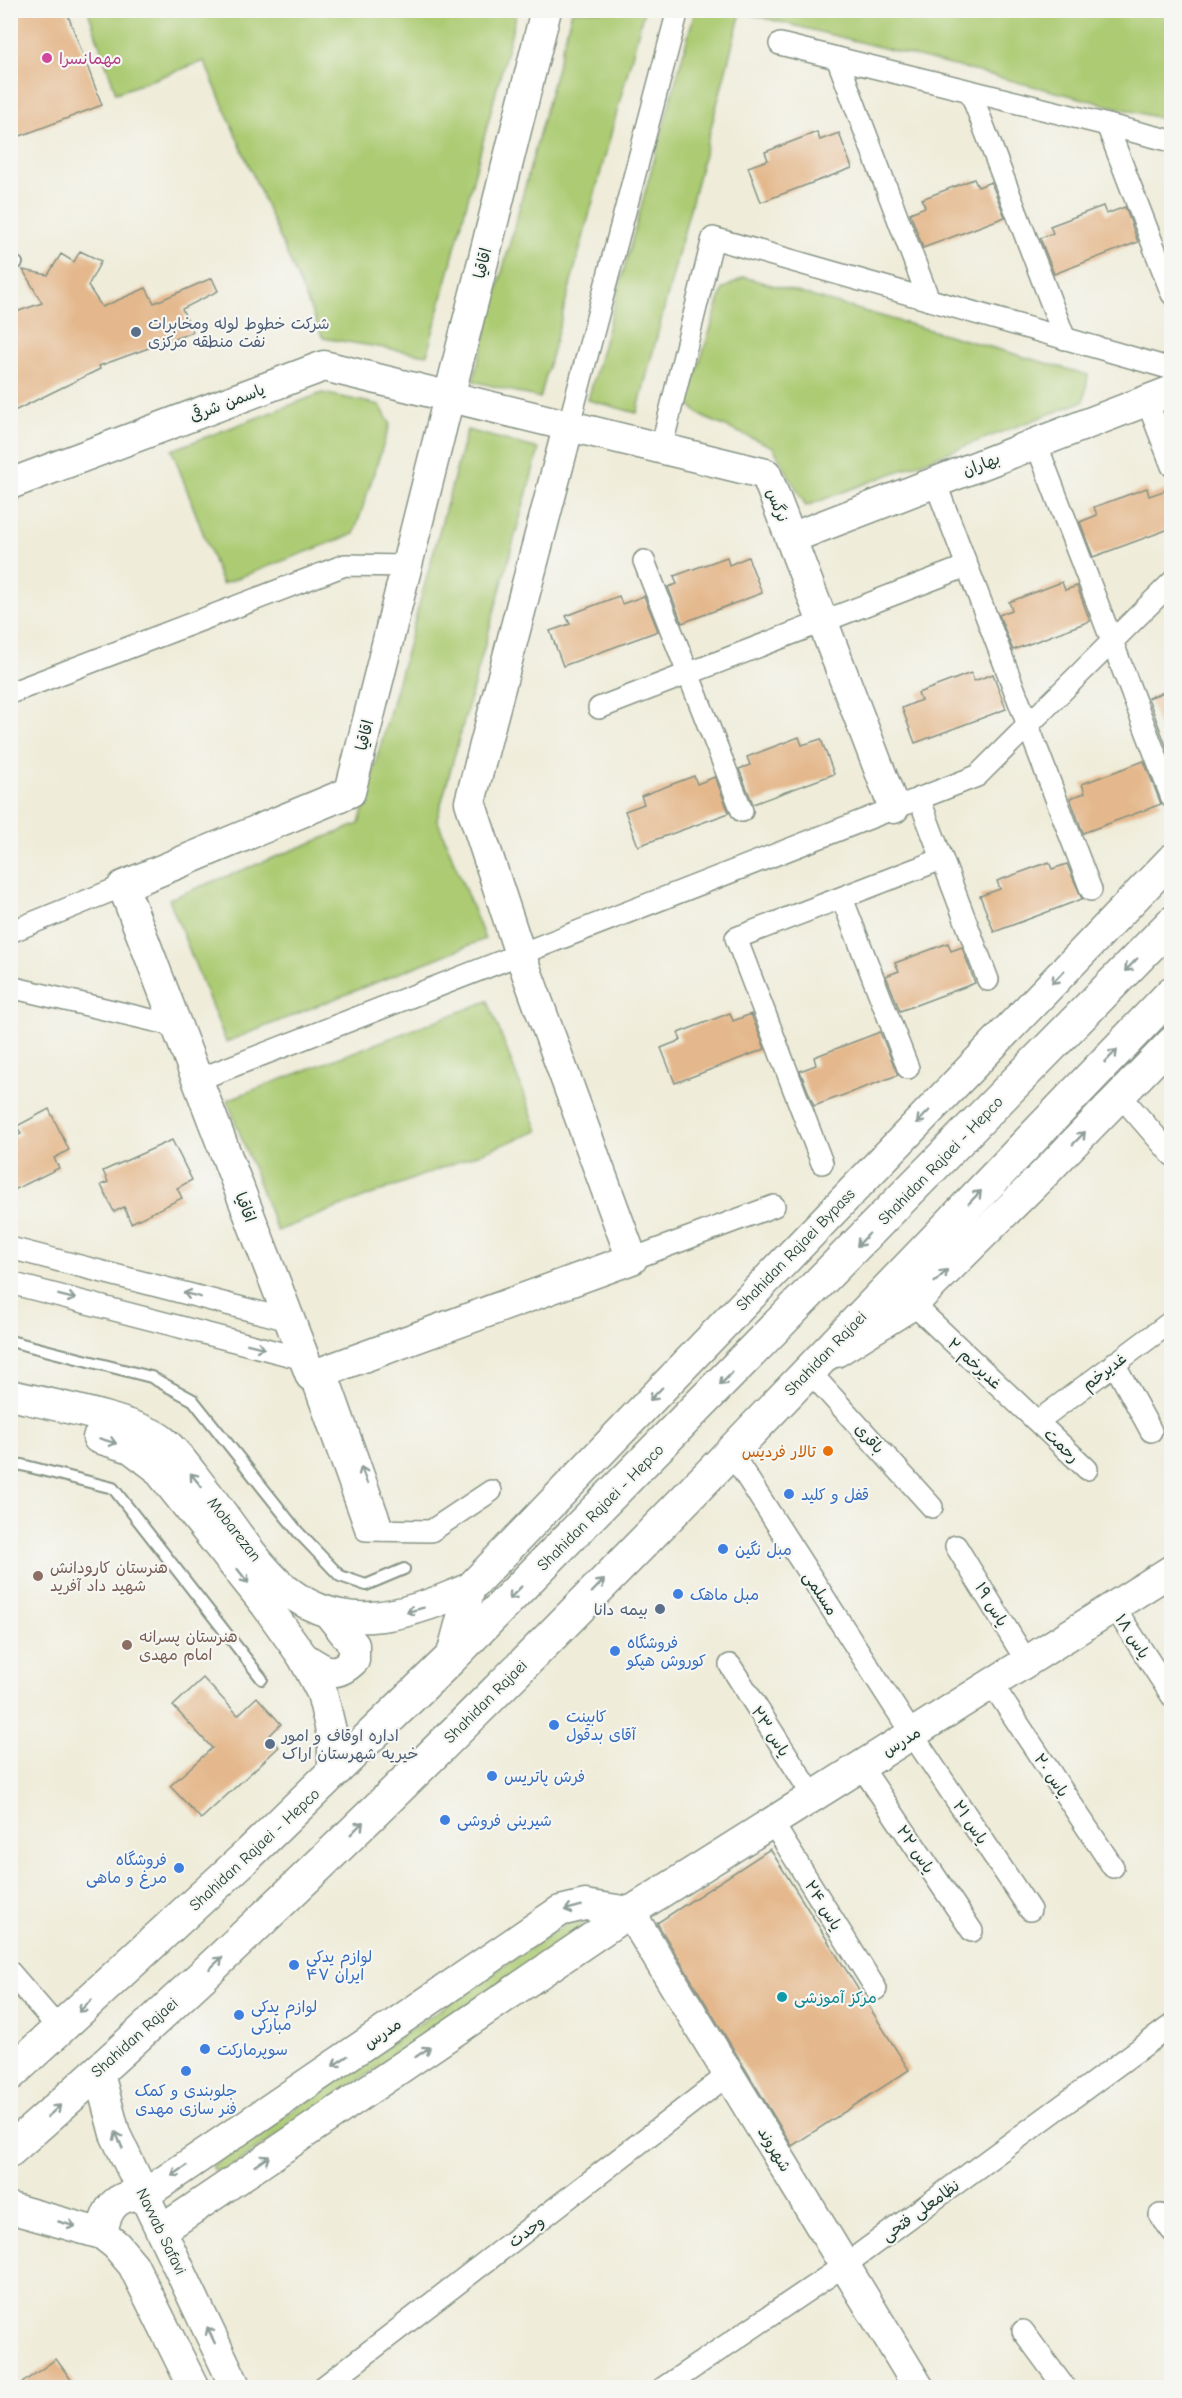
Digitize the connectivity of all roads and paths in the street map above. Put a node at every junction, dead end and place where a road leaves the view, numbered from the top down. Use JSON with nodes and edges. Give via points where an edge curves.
{"nodes":[{"id":1,"x":546,"y":10,"type":"edge"},
{"id":2,"x":678,"y":10,"type":"edge"},
{"id":3,"x":780,"y":44,"type":"dead end"},
{"id":4,"x":837,"y":58,"type":"junction"},
{"id":5,"x":970,"y":91,"type":"junction"},
{"id":6,"x":1107,"y":125,"type":"junction"},
{"id":7,"x":1172,"y":141,"type":"edge"},
{"id":8,"x":1172,"y":294,"type":"edge"},
{"id":9,"x":929,"y":300,"type":"junction"},
{"id":10,"x":1065,"y":339,"type":"junction"},
{"id":11,"x":1172,"y":369,"type":"edge"},
{"id":12,"x":1159,"y":396,"type":"edge"},
{"id":13,"x":448,"y":398,"type":"junction"},
{"id":14,"x":568,"y":428,"type":"junction"},
{"id":15,"x":1036,"y":443,"type":"junction"},
{"id":16,"x":661,"y":449,"type":"junction"},
{"id":17,"x":1172,"y":466,"type":"edge"},
{"id":18,"x":934,"y":482,"type":"junction"},
{"id":19,"x":10,"y":484,"type":"edge"},
{"id":20,"x":790,"y":538,"type":"junction"},
{"id":21,"x":644,"y":561,"type":"dead end"},
{"id":22,"x":406,"y":566,"type":"junction"},
{"id":23,"x":967,"y":566,"type":"junction"},
{"id":24,"x":1172,"y":582,"type":"edge"},
{"id":25,"x":823,"y":622,"type":"junction"},
{"id":26,"x":1112,"y":641,"type":"junction"},
{"id":27,"x":688,"y":674,"type":"junction"},
{"id":28,"x":10,"y":693,"type":"edge"},
{"id":29,"x":599,"y":708,"type":"dead end"},
{"id":30,"x":1028,"y":725,"type":"junction"},
{"id":31,"x":1172,"y":798,"type":"edge"},
{"id":32,"x":906,"y":803,"type":"junction"},
{"id":33,"x":742,"y":811,"type":"dead end"},
{"id":34,"x":942,"y":859,"type":"junction"},
{"id":35,"x":1172,"y":859,"type":"edge"},
{"id":36,"x":123,"y":886,"type":"junction"},
{"id":37,"x":1091,"y":890,"type":"dead end"},
{"id":38,"x":842,"y":898,"type":"junction"},
{"id":39,"x":1172,"y":923,"type":"edge"},
{"id":40,"x":11,"y":931,"type":"edge"},
{"id":41,"x":520,"y":954,"type":"junction"},
{"id":42,"x":988,"y":980,"type":"dead end"},
{"id":43,"x":10,"y":987,"type":"edge"},
{"id":44,"x":1172,"y":993,"type":"edge"},
{"id":45,"x":177,"y":1026,"type":"junction"},
{"id":46,"x":1172,"y":1042,"type":"edge"},
{"id":47,"x":908,"y":1068,"type":"dead end"},
{"id":48,"x":198,"y":1080,"type":"junction"},
{"id":49,"x":1120,"y":1095,"type":"junction"},
{"id":50,"x":1172,"y":1155,"type":"edge"},
{"id":51,"x":822,"y":1163,"type":"dead end"},
{"id":52,"x":774,"y":1206,"type":"dead end"},
{"id":53,"x":10,"y":1248,"type":"edge"},
{"id":54,"x":632,"y":1259,"type":"junction"},
{"id":55,"x":10,"y":1283,"type":"edge"},
{"id":56,"x":912,"y":1304,"type":"junction"},
{"id":57,"x":289,"y":1320,"type":"junction"},
{"id":58,"x":1172,"y":1321,"type":"edge"},
{"id":59,"x":10,"y":1341,"type":"edge"},
{"id":60,"x":1114,"y":1363,"type":"junction"},
{"id":61,"x":314,"y":1368,"type":"junction"},
{"id":62,"x":808,"y":1370,"type":"junction"},
{"id":63,"x":10,"y":1395,"type":"edge"},
{"id":64,"x":10,"y":1415,"type":"edge"},
{"id":65,"x":1038,"y":1421,"type":"junction"},
{"id":66,"x":1151,"y":1431,"type":"dead end"},
{"id":67,"x":730,"y":1451,"type":"junction"},
{"id":68,"x":10,"y":1462,"type":"edge"},
{"id":69,"x":1087,"y":1469,"type":"dead end"},
{"id":70,"x":491,"y":1491,"type":"dead end"},
{"id":71,"x":932,"y":1507,"type":"dead end"},
{"id":72,"x":956,"y":1546,"type":"dead end"},
{"id":73,"x":404,"y":1569,"type":"dead end"},
{"id":74,"x":1172,"y":1570,"type":"edge"},
{"id":75,"x":470,"y":1588,"type":"junction"},
{"id":76,"x":1114,"y":1607,"type":"junction"},
{"id":77,"x":330,"y":1615,"type":"junction"},
{"id":78,"x":303,"y":1657,"type":"junction"},
{"id":79,"x":451,"y":1658,"type":"junction"},
{"id":80,"x":1027,"y":1662,"type":"junction"},
{"id":81,"x":730,"y":1665,"type":"dead end"},
{"id":82,"x":262,"y":1679,"type":"dead end"},
{"id":83,"x":992,"y":1684,"type":"junction"},
{"id":84,"x":1172,"y":1696,"type":"edge"},
{"id":85,"x":912,"y":1734,"type":"junction"},
{"id":86,"x":861,"y":1766,"type":"junction"},
{"id":87,"x":333,"y":1773,"type":"junction"},
{"id":88,"x":813,"y":1796,"type":"junction"},
{"id":89,"x":772,"y":1822,"type":"junction"},
{"id":90,"x":1113,"y":1867,"type":"dead end"},
{"id":91,"x":1030,"y":1910,"type":"dead end"},
{"id":92,"x":630,"y":1912,"type":"junction"},
{"id":93,"x":972,"y":1931,"type":"dead end"},
{"id":94,"x":10,"y":1972,"type":"edge"},
{"id":95,"x":876,"y":1989,"type":"dead end"},
{"id":96,"x":1172,"y":2025,"type":"edge"},
{"id":97,"x":60,"y":2030,"type":"junction"},
{"id":98,"x":98,"y":2070,"type":"junction"},
{"id":99,"x":10,"y":2074,"type":"edge"},
{"id":100,"x":729,"y":2074,"type":"junction"},
{"id":101,"x":10,"y":2150,"type":"edge"},
{"id":102,"x":144,"y":2195,"type":"junction"},
{"id":103,"x":10,"y":2208,"type":"edge"},
{"id":104,"x":162,"y":2230,"type":"junction"},
{"id":105,"x":102,"y":2234,"type":"junction"},
{"id":106,"x":845,"y":2265,"type":"junction"},
{"id":107,"x":1023,"y":2331,"type":"dead end"},
{"id":108,"x":194,"y":2388,"type":"edge"},
{"id":109,"x":236,"y":2388,"type":"edge"},
{"id":110,"x":322,"y":2388,"type":"edge"},
{"id":111,"x":663,"y":2388,"type":"edge"},
{"id":112,"x":919,"y":2388,"type":"edge"},
{"id":113,"x":1065,"y":2388,"type":"edge"}],
"edges":[{"from":1,"to":13,"type":"street","name":"اقاقیا"},
{"from":2,"to":14,"type":"street"},
{"from":3,"to":4,"type":"street"},
{"from":4,"to":5,"type":"street"},
{"from":4,"to":9,"type":"street"},
{"from":5,"to":6,"type":"street"},
{"from":5,"to":10,"type":"street"},
{"from":6,"to":7,"type":"street"},
{"from":6,"to":8,"type":"street"},
{"from":9,"to":10,"type":"street"},
{"from":9,"to":16,"type":"street","via":[[713,238]]},
{"from":10,"to":11,"type":"street"},
{"from":12,"to":15,"type":"street","name":"بهاران"},
{"from":12,"to":17,"type":"street"},
{"from":13,"to":14,"type":"street","name":"نرگس"},
{"from":13,"to":19,"type":"street","name":"یاسمن شرقی","via":[[324,366]]},
{"from":13,"to":22,"type":"street","name":"اقاقیا"},
{"from":14,"to":16,"type":"street","name":"نرگس"},
{"from":14,"to":41,"type":"street","via":[[470,802]]},
{"from":15,"to":18,"type":"street","name":"بهاران"},
{"from":15,"to":26,"type":"street"},
{"from":16,"to":20,"type":"street","name":"نرگس","via":[[766,474]]},
{"from":18,"to":20,"type":"street","name":"بهاران"},
{"from":18,"to":23,"type":"street"},
{"from":20,"to":25,"type":"street","name":"نرگس"},
{"from":21,"to":27,"type":"street"},
{"from":22,"to":28,"type":"street","via":[[345,565]]},
{"from":22,"to":36,"type":"street","name":"اقاقیا","via":[[350,792]]},
{"from":23,"to":25,"type":"street"},
{"from":23,"to":30,"type":"street"},
{"from":24,"to":26,"type":"street"},
{"from":25,"to":27,"type":"street"},
{"from":25,"to":32,"type":"street","name":"نرگس"},
{"from":26,"to":30,"type":"street"},
{"from":26,"to":31,"type":"street"},
{"from":27,"to":29,"type":"street"},
{"from":27,"to":33,"type":"street"},
{"from":30,"to":32,"type":"street","via":[[977,776]]},
{"from":30,"to":37,"type":"street"},
{"from":32,"to":34,"type":"street"},
{"from":32,"to":41,"type":"street"},
{"from":34,"to":38,"type":"street"},
{"from":34,"to":42,"type":"street"},
{"from":35,"to":75,"type":"street","name":"Shahidan Rajaei Bypass","one_way":true},
{"from":36,"to":40,"type":"street"},
{"from":36,"to":45,"type":"street","name":"اقاقیا"},
{"from":38,"to":47,"type":"street"},
{"from":38,"to":51,"type":"street","via":[[736,938]]},
{"from":39,"to":79,"type":"main road","name":"Shahidan Rajaei - Hepco","one_way":true},
{"from":41,"to":48,"type":"street"},
{"from":41,"to":54,"type":"street"},
{"from":43,"to":45,"type":"street"},
{"from":62,"to":44,"type":"main road","one_way":true},
{"from":45,"to":48,"type":"street","name":"اقاقیا"},
{"from":46,"to":49,"type":"street"},
{"from":48,"to":57,"type":"street","name":"اقاقیا"},
{"from":49,"to":50,"type":"street"},
{"from":56,"to":49,"type":"street","one_way":true},
{"from":52,"to":54,"type":"street"},
{"from":57,"to":53,"type":"street","one_way":true},
{"from":54,"to":61,"type":"street"},
{"from":55,"to":61,"type":"street","one_way":true},
{"from":56,"to":62,"type":"street"},
{"from":56,"to":65,"type":"street","name":"غدیرخم ۲"},
{"from":57,"to":61,"type":"street","name":"اقاقیا"},
{"from":58,"to":60,"type":"street","name":"غدیرخم"},
{"from":59,"to":73,"type":"lane","via":[[152,1377],[193,1400],[298,1532],[340,1576],[366,1585]]},
{"from":60,"to":65,"type":"street","name":"غدیرخم"},
{"from":60,"to":66,"type":"street"},
{"from":61,"to":70,"type":"street","via":[[375,1530],[431,1531]]},
{"from":62,"to":67,"type":"main road","name":"Shahidan Rajaei"},
{"from":62,"to":71,"type":"street","name":"باقری"},
{"from":77,"to":63,"type":"street","name":"Mobarezan","one_way":true,"via":[[278,1582],[162,1440],[122,1423]]},
{"from":64,"to":78,"type":"street","name":"Mobarezan","one_way":true,"via":[[131,1448],[156,1467]]},
{"from":65,"to":69,"type":"street","name":"رحمت"},
{"from":67,"to":85,"type":"street","name":"مسلمی"},
{"from":98,"to":67,"type":"main road","name":"Shahidan Rajaei","one_way":true,"via":[[290,1896]]},
{"from":68,"to":82,"type":"lane","via":[[112,1488]]},
{"from":72,"to":80,"type":"street","name":"یاس ۱۹"},
{"from":74,"to":76,"type":"street","name":"مدرس"},
{"from":75,"to":77,"type":"street","name":"Mobarezan","one_way":true,"via":[[433,1605],[395,1615]]},
{"from":75,"to":79,"type":"street","name":"Shahidan Rajaei Bypass"},
{"from":76,"to":80,"type":"street","name":"مدرس"},
{"from":76,"to":84,"type":"street","name":"یاس ۱۸"},
{"from":77,"to":78,"type":"street","via":[[354,1645],[354,1660],[344,1670],[333,1672],[321,1670]]},
{"from":78,"to":87,"type":"street","name":"Mobarezan","via":[[322,1693],[333,1739]]},
{"from":79,"to":87,"type":"main road","name":"Shahidan Rajaei - Hepco"},
{"from":80,"to":83,"type":"street","name":"مدرس"},
{"from":81,"to":88,"type":"street","name":"یاس ۲۳"},
{"from":83,"to":85,"type":"street","name":"مدرس"},
{"from":83,"to":90,"type":"street","name":"یاس ۲۰"},
{"from":85,"to":86,"type":"street","name":"مدرس"},
{"from":85,"to":91,"type":"street","name":"یاس ۲۱"},
{"from":86,"to":88,"type":"street","name":"مدرس"},
{"from":86,"to":93,"type":"street","name":"یاس ۲۲"},
{"from":87,"to":97,"type":"main road","name":"Shahidan Rajaei - Hepco","one_way":true},
{"from":88,"to":89,"type":"street","name":"مدرس"},
{"from":89,"to":92,"type":"street","name":"مدرس"},
{"from":89,"to":95,"type":"street","name":"یاس ۲۴"},
{"from":92,"to":100,"type":"street","name":"شهروند"},
{"from":92,"to":102,"type":"street","name":"مدرس","one_way":true,"via":[[585,1905],[560,1911]]},
{"from":104,"to":92,"type":"street","name":"مدرس","one_way":true},
{"from":94,"to":97,"type":"street"},
{"from":96,"to":106,"type":"street","name":"نظامعلی فتحی"},
{"from":97,"to":99,"type":"main road","name":"Shahidan Rajaei - Hepco"},
{"from":101,"to":98,"type":"main road","name":"Shahidan Rajaei","one_way":true},
{"from":102,"to":98,"type":"street","name":"Navvab Safavi","one_way":true,"via":[[116,2134]]},
{"from":100,"to":106,"type":"street","name":"شهروند"},
{"from":100,"to":110,"type":"street","name":"وحدت"},
{"from":102,"to":104,"type":"street","name":"Navvab Safavi"},
{"from":102,"to":105,"type":"street","via":[[123,2196],[112,2205],[104,2217]]},
{"from":103,"to":105,"type":"street","one_way":true},
{"from":109,"to":104,"type":"street","name":"Navvab Safavi","one_way":true},
{"from":105,"to":108,"type":"street","via":[[133,2265]]},
{"from":106,"to":111,"type":"street","name":"نظامعلی فتحی"},
{"from":106,"to":112,"type":"street","name":"شهروند"},
{"from":107,"to":113,"type":"street"}]}
